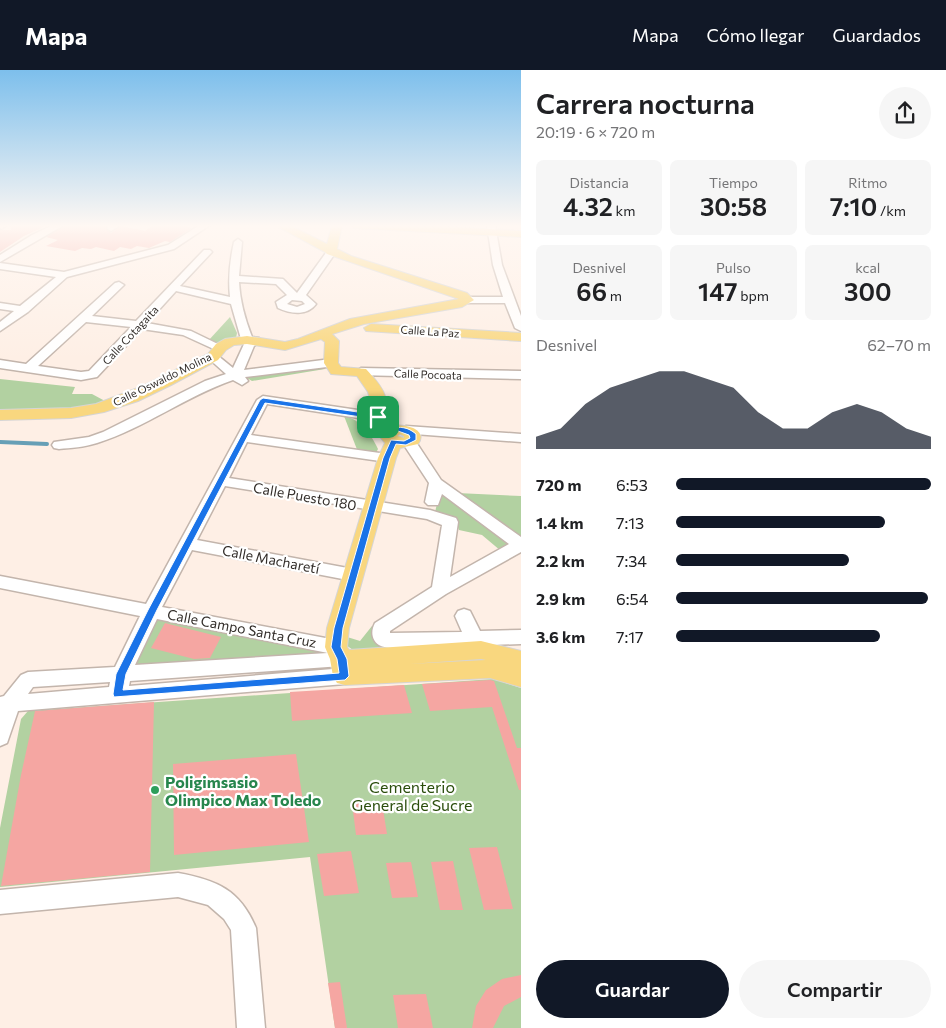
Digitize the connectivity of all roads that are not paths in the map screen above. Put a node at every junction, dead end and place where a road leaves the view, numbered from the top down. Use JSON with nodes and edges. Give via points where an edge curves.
{"nodes":[{"id":1,"x":26,"y":270,"type":"edge"},
{"id":2,"x":84,"y":270,"type":"edge"},
{"id":3,"x":191,"y":270,"type":"edge"},
{"id":4,"x":235,"y":270,"type":"edge"},
{"id":5,"x":317,"y":270,"type":"edge"},
{"id":6,"x":384,"y":270,"type":"edge"},
{"id":7,"x":499,"y":270,"type":"edge"},
{"id":8,"x":64,"y":275,"type":"junction"},
{"id":9,"x":235,"y":279,"type":"junction"},
{"id":10,"x":119,"y":284,"type":"dead end"},
{"id":11,"x":174,"y":288,"type":"junction"},
{"id":12,"x":234,"y":300,"type":"junction"},
{"id":13,"x":468,"y":300,"type":"junction"},
{"id":14,"x":509,"y":300,"type":"junction"},
{"id":15,"x":0,"y":306,"type":"edge"},
{"id":16,"x":24,"y":310,"type":"junction"},
{"id":17,"x":82,"y":318,"type":"junction"},
{"id":18,"x":378,"y":323,"type":"junction"},
{"id":19,"x":138,"y":326,"type":"junction"},
{"id":20,"x":339,"y":327,"type":"joint"},
{"id":21,"x":0,"y":328,"type":"edge"},
{"id":22,"x":521,"y":328,"type":"edge"},
{"id":23,"x":323,"y":334,"type":"junction"},
{"id":24,"x":521,"y":337,"type":"edge"},
{"id":25,"x":251,"y":339,"type":"junction"},
{"id":26,"x":215,"y":352,"type":"junction"},
{"id":27,"x":0,"y":364,"type":"edge"},
{"id":28,"x":333,"y":367,"type":"junction"},
{"id":29,"x":29,"y":368,"type":"junction"},
{"id":30,"x":361,"y":372,"type":"junction"},
{"id":31,"x":521,"y":375,"type":"edge"},
{"id":32,"x":240,"y":379,"type":"junction"},
{"id":33,"x":0,"y":415,"type":"edge"},
{"id":34,"x":378,"y":417,"type":"junction"},
{"id":35,"x":245,"y":438,"type":"junction"},
{"id":36,"x":397,"y":441,"type":"junction"},
{"id":37,"x":520,"y":442,"type":"edge"},
{"id":38,"x":59,"y":445,"type":"dead end"},
{"id":39,"x":220,"y":481,"type":"junction"},
{"id":40,"x":436,"y":483,"type":"junction"},
{"id":41,"x":433,"y":502,"type":"dead end"},
{"id":42,"x":374,"y":508,"type":"junction"},
{"id":43,"x":189,"y":544,"type":"junction"},
{"id":44,"x":521,"y":545,"type":"edge"},
{"id":45,"x":353,"y":575,"type":"junction"},
{"id":46,"x":0,"y":582,"type":"edge"},
{"id":47,"x":440,"y":590,"type":"junction"},
{"id":48,"x":152,"y":610,"type":"junction"},
{"id":49,"x":464,"y":616,"type":"dead end"},
{"id":50,"x":521,"y":637,"type":"edge"},
{"id":51,"x":482,"y":653,"type":"junction"},
{"id":52,"x":521,"y":660,"type":"edge"},
{"id":53,"x":341,"y":661,"type":"junction"},
{"id":54,"x":121,"y":674,"type":"junction"},
{"id":55,"x":521,"y":678,"type":"edge"},
{"id":56,"x":118,"y":694,"type":"junction"},
{"id":57,"x":5,"y":704,"type":"edge"},
{"id":58,"x":0,"y":737,"type":"edge"},
{"id":59,"x":0,"y":902,"type":"edge"},
{"id":60,"x":251,"y":1028,"type":"edge"}],
"edges":[{"from":1,"to":8,"type":"street"},
{"from":2,"to":8,"type":"street"},
{"from":3,"to":11,"type":"street","name":"Calle Cotagaita"},
{"from":4,"to":9,"type":"street"},
{"from":5,"to":9,"type":"street","via":[[298,297],[279,281]]},
{"from":6,"to":13,"type":"main road"},
{"from":7,"to":14,"type":"street"},
{"from":8,"to":16,"type":"street"},
{"from":9,"to":12,"type":"street"},
{"from":10,"to":17,"type":"street"},
{"from":11,"to":12,"type":"street"},
{"from":11,"to":19,"type":"street","name":"Calle Cotagaita"},
{"from":12,"to":25,"type":"street"},
{"from":13,"to":14,"type":"street"},
{"from":13,"to":18,"type":"main road"},
{"from":14,"to":22,"type":"street"},
{"from":15,"to":16,"type":"street"},
{"from":16,"to":21,"type":"street"},
{"from":17,"to":19,"type":"street"},
{"from":17,"to":29,"type":"street"},
{"from":18,"to":20,"type":"main road","name":"Calle La Paz"},
{"from":18,"to":24,"type":"main road","name":"Calle La Paz"},
{"from":19,"to":26,"type":"street","via":[[187,333]]},
{"from":19,"to":29,"type":"street","name":"Calle Cotagaita","via":[[93,374],[81,376]]},
{"from":20,"to":23,"type":"main road","name":"Calle Oswaldo Molina"},
{"from":23,"to":25,"type":"main road","name":"Calle Oswaldo Molina","via":[[305,343],[283,346]]},
{"from":23,"to":28,"type":"main road","via":[[332,341]]},
{"from":25,"to":26,"type":"main road","name":"Calle Oswaldo Molina","via":[[227,343]]},
{"from":25,"to":32,"type":"street"},
{"from":26,"to":32,"type":"street"},
{"from":26,"to":33,"type":"main road","name":"Calle Oswaldo Molina","via":[[125,400],[84,412]]},
{"from":27,"to":29,"type":"street"},
{"from":28,"to":30,"type":"main road","name":"Calle Pocoata"},
{"from":28,"to":32,"type":"street"},
{"from":30,"to":31,"type":"street","name":"Calle Pocoata"},
{"from":30,"to":34,"type":"main road","via":[[377,393]]},
{"from":32,"to":38,"type":"street","via":[[170,404],[108,436]]},
{"from":34,"to":35,"type":"street","via":[[263,400]]},
{"from":34,"to":36,"type":"main road"},
{"from":35,"to":36,"type":"street"},
{"from":35,"to":39,"type":"street"},
{"from":36,"to":37,"type":"street"},
{"from":36,"to":40,"type":"street"},
{"from":36,"to":42,"type":"main road"},
{"from":39,"to":42,"type":"street","name":"Calle Puesto 180"},
{"from":39,"to":43,"type":"street"},
{"from":40,"to":41,"type":"street"},
{"from":40,"to":44,"type":"street"},
{"from":42,"to":45,"type":"main road"},
{"from":42,"to":47,"type":"street","name":"Calle Puesto 180","via":[[450,522]]},
{"from":43,"to":45,"type":"street","name":"Calle Macharetí"},
{"from":43,"to":48,"type":"street"},
{"from":44,"to":47,"type":"street"},
{"from":45,"to":53,"type":"main road","via":[[338,628]]},
{"from":46,"to":48,"type":"street","name":"Calle Campo Santa Cruz"},
{"from":47,"to":51,"type":"street","via":[[380,628],[381,636],[387,641]]},
{"from":48,"to":53,"type":"street","name":"Calle Campo Santa Cruz"},
{"from":48,"to":54,"type":"street"},
{"from":49,"to":51,"type":"street"},
{"from":50,"to":51,"type":"street"},
{"from":51,"to":52,"type":"main road"},
{"from":51,"to":53,"type":"main road"},
{"from":51,"to":55,"type":"main road"},
{"from":53,"to":54,"type":"street"},
{"from":53,"to":56,"type":"street"},
{"from":54,"to":56,"type":"street"},
{"from":54,"to":57,"type":"street","via":[[28,680]]},
{"from":56,"to":57,"type":"street"},
{"from":57,"to":58,"type":"street"},
{"from":59,"to":60,"type":"street","via":[[178,885],[218,896],[233,910],[243,928]]}]}
